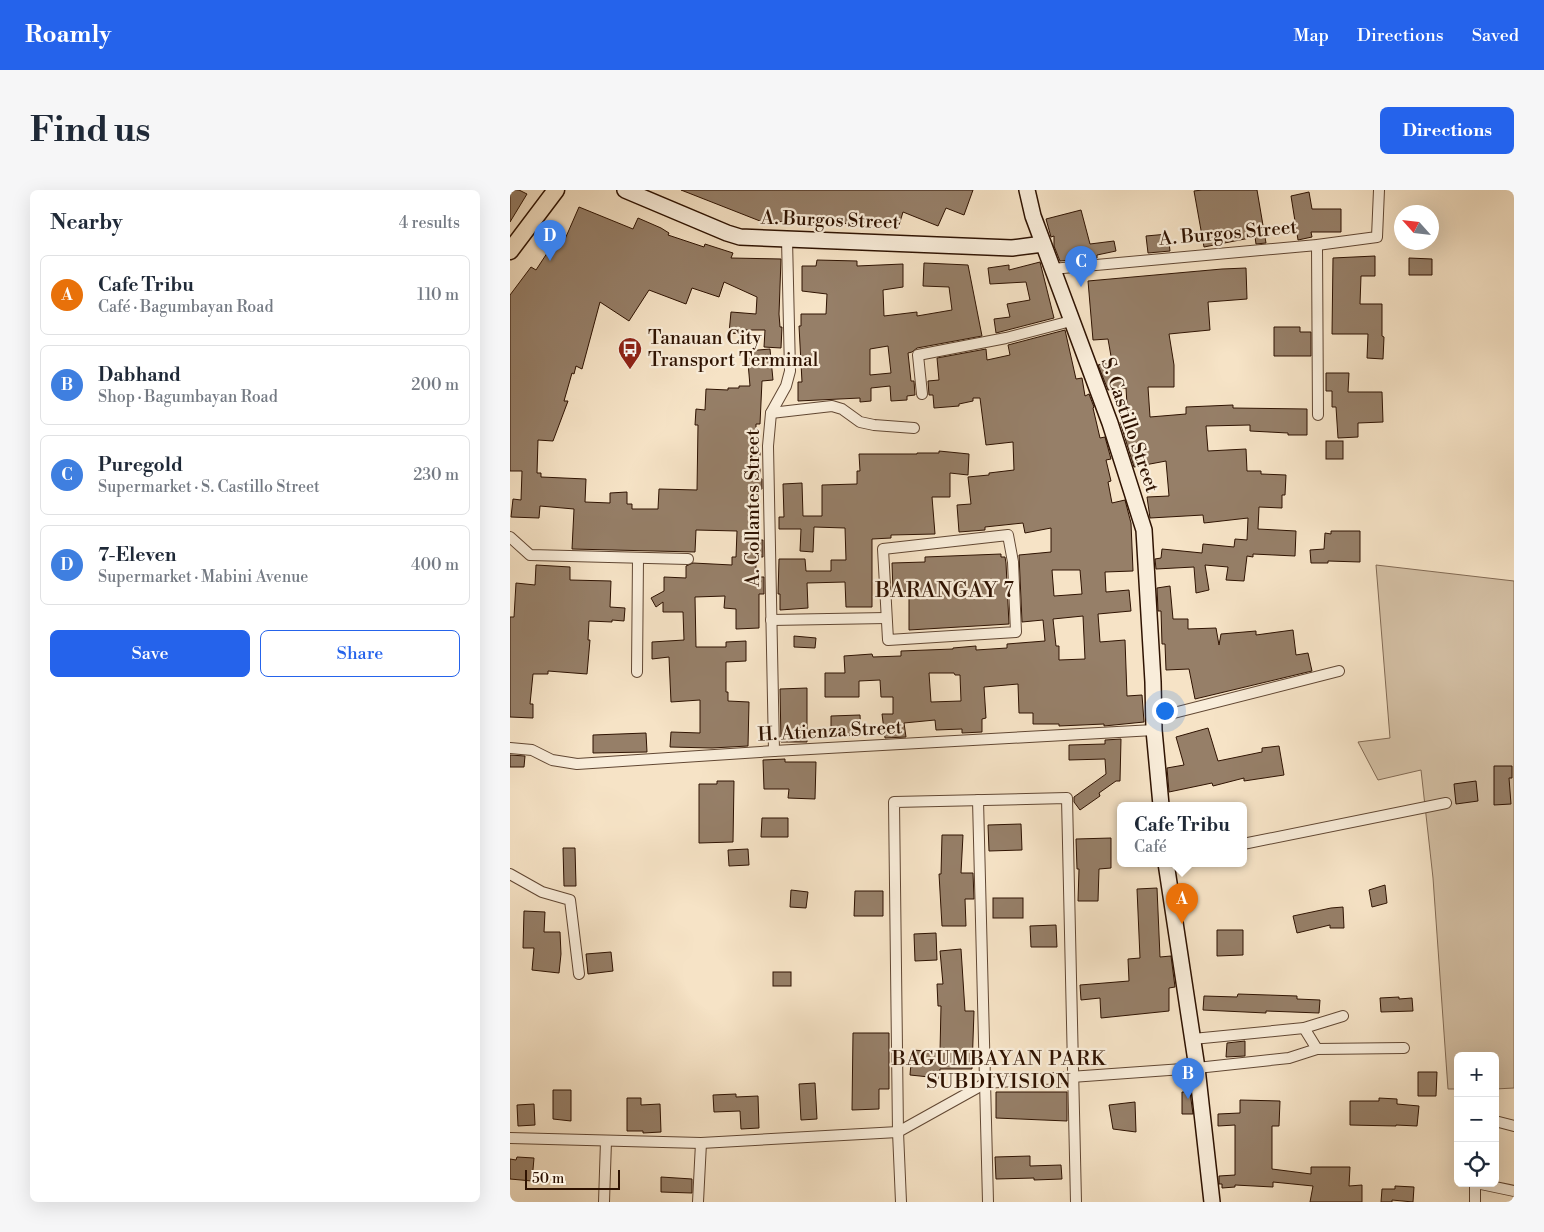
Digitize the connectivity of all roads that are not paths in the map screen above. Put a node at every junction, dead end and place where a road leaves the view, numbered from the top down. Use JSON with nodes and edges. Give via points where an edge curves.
{"nodes":[{"id":1,"x":555,"y":190,"type":"edge"},
{"id":2,"x":625,"y":190,"type":"edge"},
{"id":3,"x":1027,"y":190,"type":"edge"},
{"id":4,"x":1379,"y":190,"type":"edge"},
{"id":5,"x":787,"y":239,"type":"junction"},
{"id":6,"x":1043,"y":244,"type":"junction"},
{"id":7,"x":1317,"y":245,"type":"junction"},
{"id":8,"x":510,"y":251,"type":"edge"},
{"id":9,"x":1052,"y":269,"type":"junction"},
{"id":10,"x":1071,"y":321,"type":"junction"},
{"id":11,"x":922,"y":394,"type":"dead end"},
{"id":12,"x":771,"y":413,"type":"junction"},
{"id":13,"x":1318,"y":415,"type":"dead end"},
{"id":14,"x":914,"y":428,"type":"dead end"},
{"id":15,"x":510,"y":536,"type":"edge"},
{"id":16,"x":638,"y":558,"type":"junction"},
{"id":17,"x":688,"y":559,"type":"dead end"},
{"id":18,"x":886,"y":618,"type":"junction"},
{"id":19,"x":771,"y":620,"type":"junction"},
{"id":20,"x":1339,"y":671,"type":"dead end"},
{"id":21,"x":637,"y":672,"type":"dead end"},
{"id":22,"x":1154,"y":724,"type":"junction"},
{"id":23,"x":510,"y":748,"type":"edge"},
{"id":24,"x":774,"y":751,"type":"junction"},
{"id":25,"x":978,"y":800,"type":"junction"},
{"id":26,"x":1161,"y":802,"type":"edge"},
{"id":27,"x":1446,"y":804,"type":"dead end"},
{"id":28,"x":1247,"y":843,"type":"edge"},
{"id":29,"x":1167,"y":867,"type":"edge"},
{"id":30,"x":510,"y":874,"type":"edge"},
{"id":31,"x":579,"y":974,"type":"dead end"},
{"id":32,"x":1343,"y":1016,"type":"dead end"},
{"id":33,"x":1304,"y":1028,"type":"junction"},
{"id":34,"x":1192,"y":1039,"type":"junction"},
{"id":35,"x":1404,"y":1048,"type":"dead end"},
{"id":36,"x":1317,"y":1049,"type":"junction"},
{"id":37,"x":1197,"y":1068,"type":"junction"},
{"id":38,"x":1073,"y":1077,"type":"junction"},
{"id":39,"x":986,"y":1083,"type":"junction"},
{"id":40,"x":1499,"y":1122,"type":"edge"},
{"id":41,"x":1514,"y":1126,"type":"edge"},
{"id":42,"x":898,"y":1132,"type":"junction"},
{"id":43,"x":510,"y":1138,"type":"edge"},
{"id":44,"x":606,"y":1141,"type":"junction"},
{"id":45,"x":701,"y":1143,"type":"junction"},
{"id":46,"x":1475,"y":1187,"type":"edge"},
{"id":47,"x":1494,"y":1187,"type":"edge"},
{"id":48,"x":1514,"y":1191,"type":"edge"},
{"id":49,"x":604,"y":1202,"type":"edge"},
{"id":50,"x":698,"y":1202,"type":"edge"},
{"id":51,"x":901,"y":1202,"type":"edge"},
{"id":52,"x":988,"y":1202,"type":"edge"},
{"id":53,"x":1076,"y":1202,"type":"edge"},
{"id":54,"x":1212,"y":1202,"type":"edge"},
{"id":55,"x":1475,"y":1202,"type":"edge"}],
"edges":[{"from":1,"to":8,"type":"main road"},
{"from":2,"to":5,"type":"street","name":"A. Burgos Street","via":[[727,234]]},
{"from":3,"to":6,"type":"street","name":"S. Castillo Street"},
{"from":4,"to":7,"type":"street","name":"A. Burgos Street","via":[[1377,237]]},
{"from":5,"to":6,"type":"street","name":"A. Burgos Street","via":[[1012,248]]},
{"from":5,"to":12,"type":"street","name":"A. Collantes Street","via":[[790,371],[786,386]]},
{"from":6,"to":9,"type":"street","name":"S. Castillo Street"},
{"from":7,"to":9,"type":"street","name":"A. Burgos Street"},
{"from":7,"to":13,"type":"street"},
{"from":9,"to":10,"type":"street","name":"S. Castillo Street"},
{"from":10,"to":11,"type":"street","via":[[918,355]]},
{"from":10,"to":22,"type":"street","name":"S. Castillo Street","via":[[1110,423],[1144,530]]},
{"from":12,"to":14,"type":"street","via":[[832,406],[874,426]]},
{"from":12,"to":19,"type":"street","name":"A. Collantes Street","via":[[768,446]]},
{"from":15,"to":16,"type":"street","via":[[530,555]]},
{"from":16,"to":17,"type":"street"},
{"from":16,"to":21,"type":"street"},
{"from":18,"to":18,"type":"street","via":[[888,640],[1016,632],[1013,562],[1008,535],[883,549]]},
{"from":18,"to":19,"type":"street"},
{"from":19,"to":24,"type":"street","name":"A. Collantes Street"},
{"from":20,"to":22,"type":"street","name":"H. Atienza Street"},
{"from":22,"to":24,"type":"street","name":"H. Atienza Street"},
{"from":22,"to":26,"type":"street","name":"S. Castillo Street"},
{"from":23,"to":24,"type":"street","name":"H. Atienza Street","via":[[532,750],[552,760],[577,764]]},
{"from":25,"to":38,"type":"street","via":[[1067,798]]},
{"from":25,"to":39,"type":"street"},
{"from":25,"to":42,"type":"street","via":[[894,802]]},
{"from":27,"to":28,"type":"street"},
{"from":29,"to":34,"type":"street"},
{"from":30,"to":31,"type":"street","via":[[542,892],[570,900]]},
{"from":32,"to":33,"type":"street"},
{"from":33,"to":34,"type":"street"},
{"from":33,"to":36,"type":"street"},
{"from":34,"to":37,"type":"street"},
{"from":35,"to":36,"type":"street"},
{"from":36,"to":37,"type":"street","via":[[1289,1058]]},
{"from":37,"to":38,"type":"street"},
{"from":37,"to":54,"type":"street"},
{"from":38,"to":39,"type":"street"},
{"from":38,"to":53,"type":"street"},
{"from":39,"to":42,"type":"street"},
{"from":39,"to":52,"type":"street"},
{"from":40,"to":41,"type":"street"},
{"from":42,"to":45,"type":"street"},
{"from":42,"to":51,"type":"street"},
{"from":43,"to":44,"type":"street"},
{"from":44,"to":45,"type":"street"},
{"from":44,"to":49,"type":"street"},
{"from":45,"to":50,"type":"street"},
{"from":46,"to":55,"type":"street"},
{"from":47,"to":48,"type":"street"}]}
